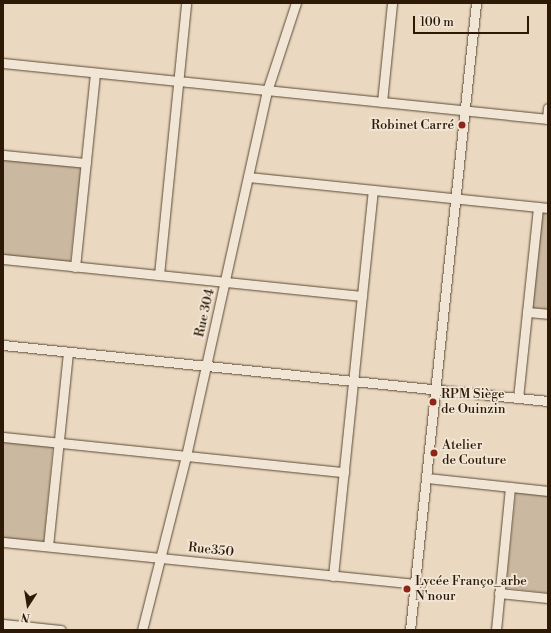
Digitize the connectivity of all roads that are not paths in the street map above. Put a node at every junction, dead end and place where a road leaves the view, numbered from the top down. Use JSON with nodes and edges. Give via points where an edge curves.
{"nodes":[{"id":1,"x":186,"y":3,"type":"edge"},
{"id":2,"x":296,"y":3,"type":"edge"},
{"id":3,"x":392,"y":3,"type":"edge"},
{"id":4,"x":476,"y":3,"type":"edge"},
{"id":5,"x":3,"y":63,"type":"edge"},
{"id":6,"x":95,"y":73,"type":"junction"},
{"id":7,"x":178,"y":82,"type":"junction"},
{"id":8,"x":267,"y":91,"type":"junction"},
{"id":9,"x":382,"y":102,"type":"junction"},
{"id":10,"x":548,"y":108,"type":"edge"},
{"id":11,"x":465,"y":111,"type":"junction"},
{"id":12,"x":547,"y":119,"type":"edge"},
{"id":13,"x":3,"y":155,"type":"edge"},
{"id":14,"x":86,"y":163,"type":"junction"},
{"id":15,"x":248,"y":177,"type":"junction"},
{"id":16,"x":372,"y":190,"type":"junction"},
{"id":17,"x":456,"y":198,"type":"junction"},
{"id":18,"x":538,"y":207,"type":"junction"},
{"id":19,"x":548,"y":208,"type":"edge"},
{"id":20,"x":3,"y":259,"type":"edge"},
{"id":21,"x":75,"y":267,"type":"junction"},
{"id":22,"x":159,"y":275,"type":"junction"},
{"id":23,"x":225,"y":282,"type":"junction"},
{"id":24,"x":362,"y":296,"type":"junction"},
{"id":25,"x":527,"y":312,"type":"junction"},
{"id":26,"x":548,"y":314,"type":"edge"},
{"id":27,"x":3,"y":346,"type":"edge"},
{"id":28,"x":68,"y":352,"type":"junction"},
{"id":29,"x":206,"y":366,"type":"junction"},
{"id":30,"x":353,"y":381,"type":"junction"},
{"id":31,"x":436,"y":390,"type":"junction"},
{"id":32,"x":518,"y":398,"type":"junction"},
{"id":33,"x":548,"y":401,"type":"edge"},
{"id":34,"x":3,"y":437,"type":"edge"},
{"id":35,"x":59,"y":443,"type":"junction"},
{"id":36,"x":186,"y":456,"type":"junction"},
{"id":37,"x":344,"y":472,"type":"junction"},
{"id":38,"x":427,"y":478,"type":"junction"},
{"id":39,"x":510,"y":487,"type":"junction"},
{"id":40,"x":548,"y":491,"type":"edge"},
{"id":41,"x":3,"y":542,"type":"edge"},
{"id":42,"x":48,"y":546,"type":"junction"},
{"id":43,"x":160,"y":558,"type":"junction"},
{"id":44,"x":333,"y":576,"type":"junction"},
{"id":45,"x":416,"y":584,"type":"junction"},
{"id":46,"x":499,"y":593,"type":"junction"},
{"id":47,"x":548,"y":598,"type":"edge"},
{"id":48,"x":3,"y":624,"type":"edge"},
{"id":49,"x":62,"y":630,"type":"edge"},
{"id":50,"x":142,"y":630,"type":"edge"},
{"id":51,"x":410,"y":630,"type":"edge"},
{"id":52,"x":496,"y":630,"type":"edge"}],
"edges":[{"from":1,"to":7,"type":"street"},
{"from":2,"to":8,"type":"street","name":"Rue 304"},
{"from":3,"to":9,"type":"street"},
{"from":4,"to":11,"type":"street"},
{"from":5,"to":6,"type":"street"},
{"from":6,"to":7,"type":"street"},
{"from":6,"to":14,"type":"street"},
{"from":7,"to":8,"type":"street"},
{"from":7,"to":22,"type":"street"},
{"from":8,"to":9,"type":"street"},
{"from":8,"to":15,"type":"street","name":"Rue 304"},
{"from":9,"to":11,"type":"street"},
{"from":10,"to":12,"type":"street"},
{"from":11,"to":12,"type":"street"},
{"from":11,"to":17,"type":"street"},
{"from":13,"to":14,"type":"street"},
{"from":14,"to":21,"type":"street"},
{"from":15,"to":16,"type":"street"},
{"from":15,"to":23,"type":"street","name":"Rue 304"},
{"from":16,"to":17,"type":"street"},
{"from":16,"to":24,"type":"street"},
{"from":17,"to":18,"type":"street"},
{"from":17,"to":31,"type":"street"},
{"from":18,"to":19,"type":"street"},
{"from":18,"to":25,"type":"street"},
{"from":20,"to":21,"type":"street"},
{"from":21,"to":22,"type":"street"},
{"from":22,"to":23,"type":"street"},
{"from":23,"to":24,"type":"street"},
{"from":23,"to":29,"type":"street","name":"Rue 304"},
{"from":24,"to":30,"type":"street"},
{"from":25,"to":26,"type":"street"},
{"from":25,"to":32,"type":"street"},
{"from":27,"to":28,"type":"street"},
{"from":28,"to":29,"type":"street"},
{"from":28,"to":35,"type":"street"},
{"from":29,"to":30,"type":"street"},
{"from":29,"to":36,"type":"street","name":"Rue 304"},
{"from":30,"to":31,"type":"street"},
{"from":30,"to":37,"type":"street"},
{"from":31,"to":32,"type":"street"},
{"from":31,"to":38,"type":"street"},
{"from":32,"to":33,"type":"street"},
{"from":34,"to":35,"type":"street"},
{"from":35,"to":36,"type":"street"},
{"from":35,"to":42,"type":"street"},
{"from":36,"to":37,"type":"street"},
{"from":36,"to":43,"type":"street","name":"Rue 304"},
{"from":37,"to":44,"type":"street"},
{"from":38,"to":39,"type":"street"},
{"from":38,"to":45,"type":"street"},
{"from":39,"to":40,"type":"street"},
{"from":39,"to":46,"type":"street"},
{"from":41,"to":42,"type":"street","name":"Rue350"},
{"from":42,"to":43,"type":"street","name":"Rue350"},
{"from":43,"to":44,"type":"street","name":"Rue350"},
{"from":43,"to":50,"type":"street","name":"Rue 304"},
{"from":44,"to":45,"type":"street","name":"Rue350"},
{"from":45,"to":51,"type":"street"},
{"from":46,"to":47,"type":"street"},
{"from":46,"to":52,"type":"street"},
{"from":48,"to":49,"type":"street"}]}
